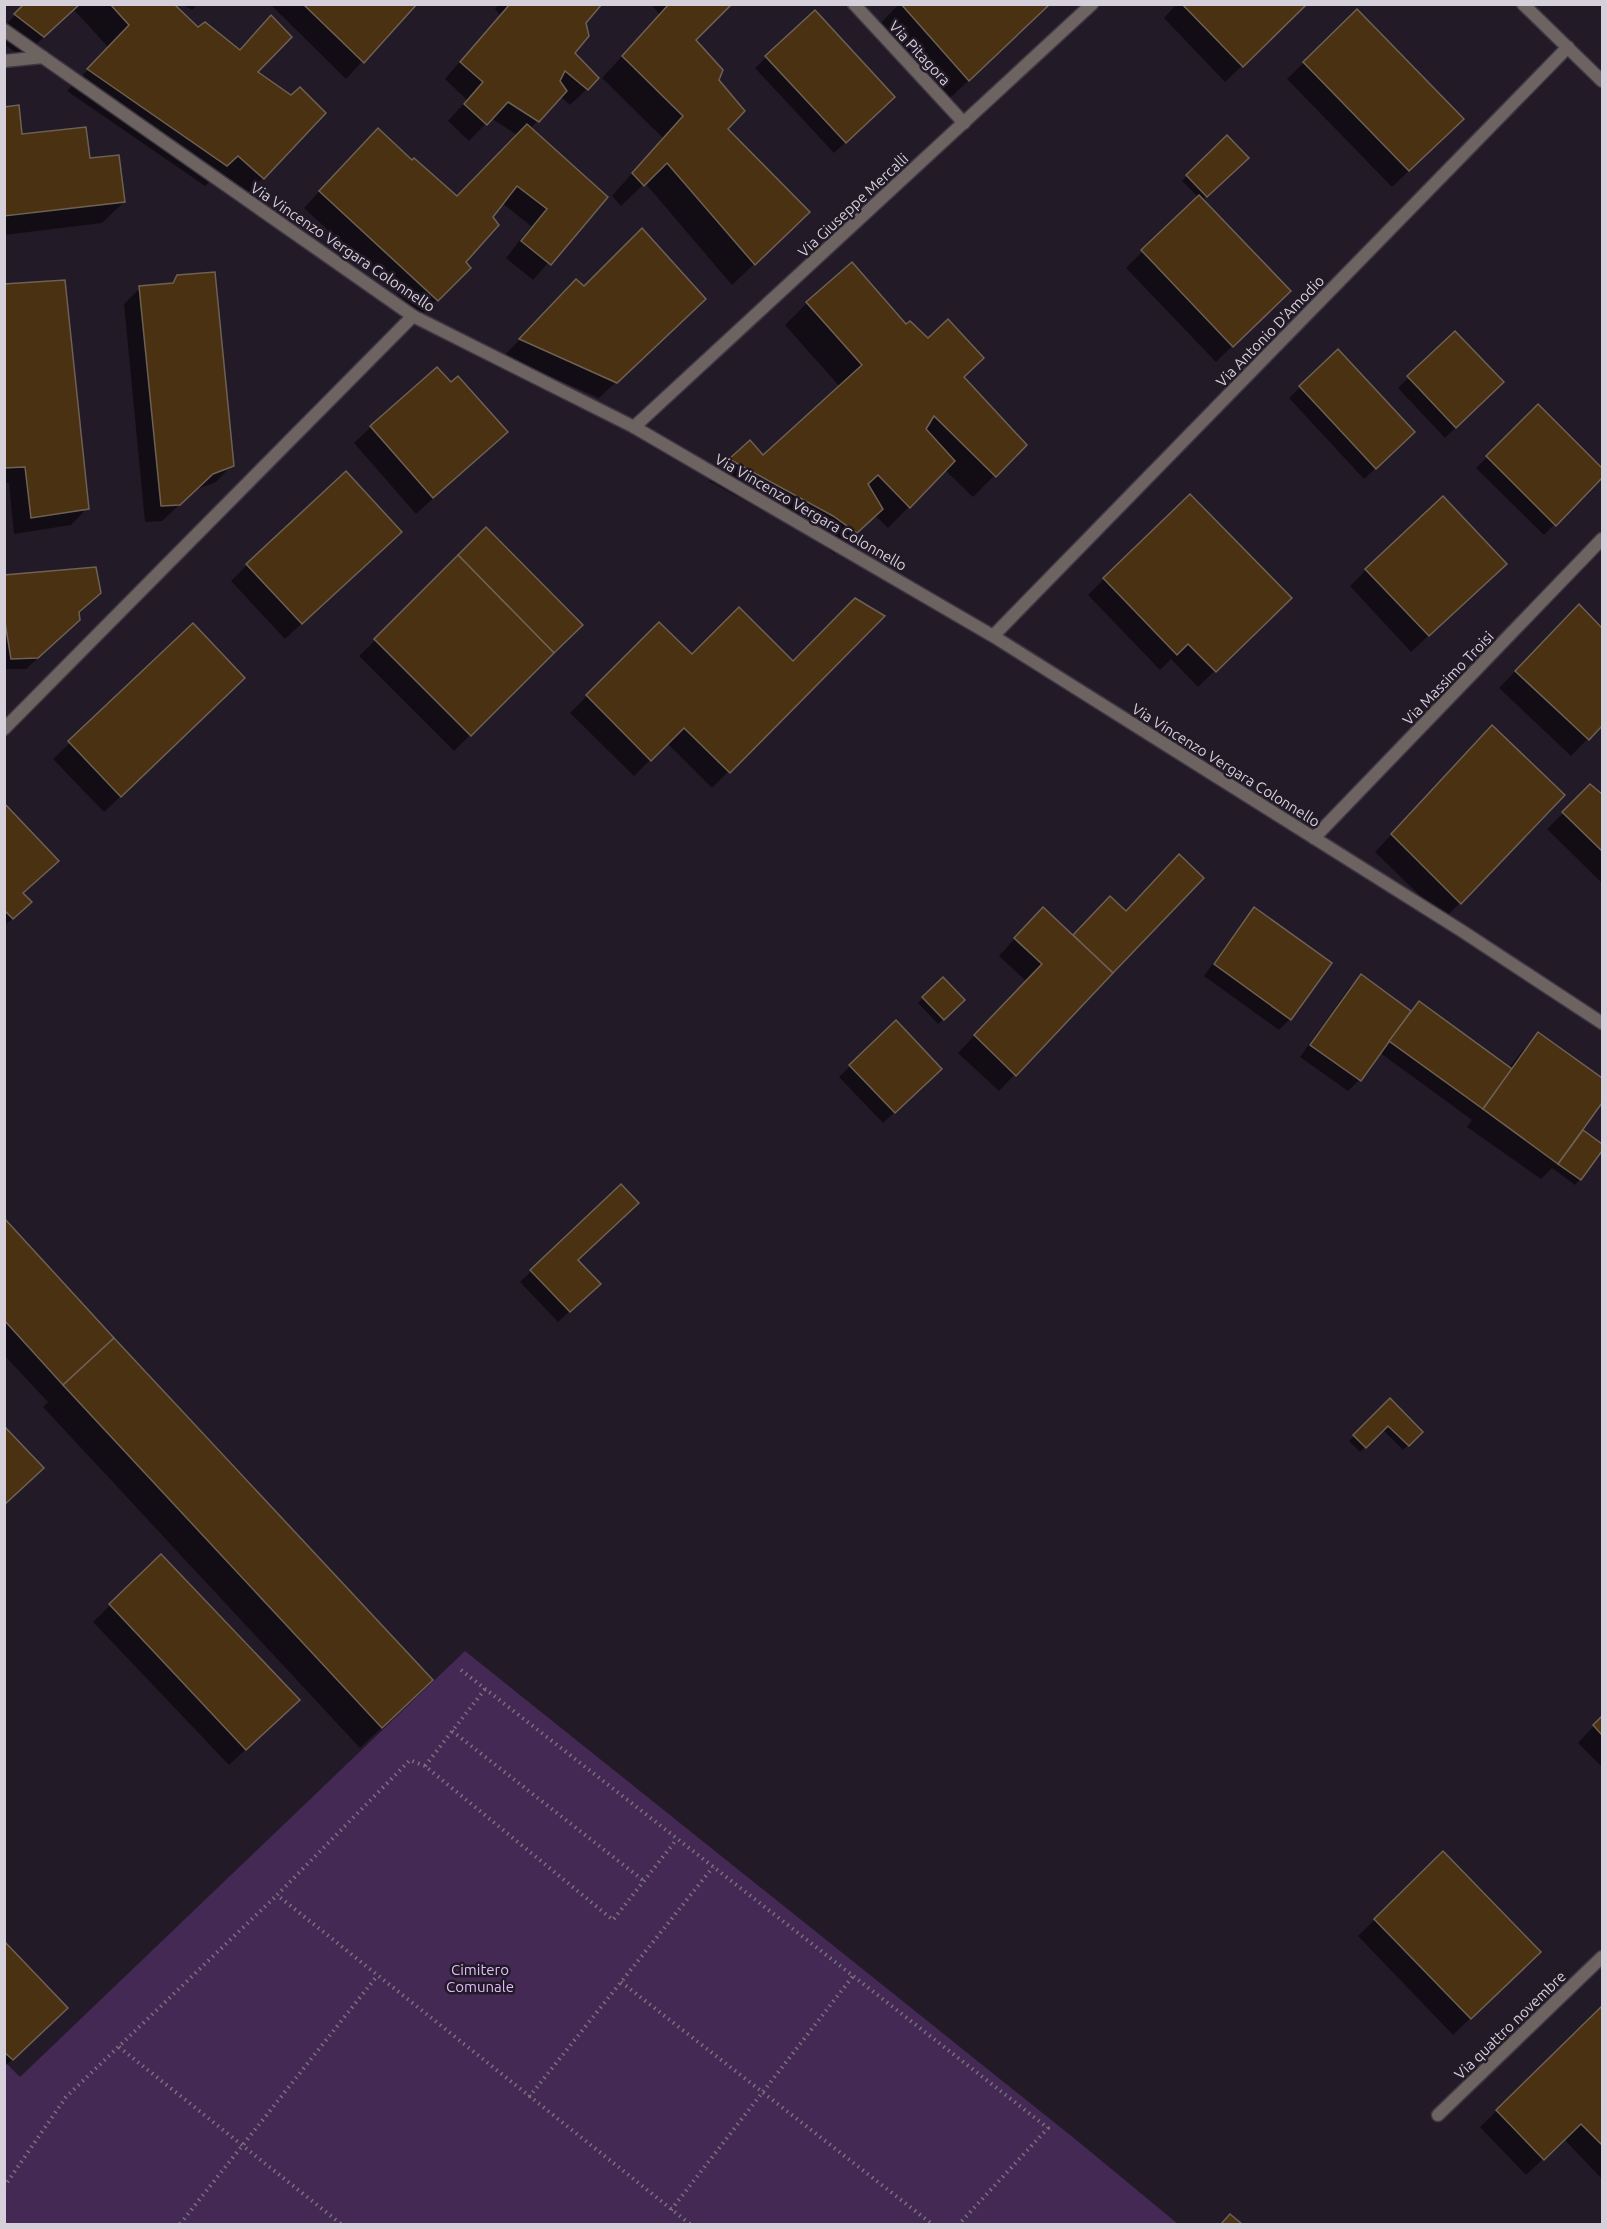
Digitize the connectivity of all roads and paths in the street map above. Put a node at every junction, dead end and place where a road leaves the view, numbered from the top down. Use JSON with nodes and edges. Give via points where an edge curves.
{"nodes":[{"id":1,"x":854,"y":4,"type":"edge"},
{"id":2,"x":1092,"y":4,"type":"edge"},
{"id":3,"x":1523,"y":4,"type":"edge"},
{"id":4,"x":4,"y":30,"type":"edge"},
{"id":5,"x":1568,"y":47,"type":"junction"},
{"id":6,"x":43,"y":57,"type":"junction"},
{"id":7,"x":4,"y":61,"type":"edge"},
{"id":8,"x":1602,"y":81,"type":"edge"},
{"id":9,"x":964,"y":123,"type":"junction"},
{"id":10,"x":413,"y":316,"type":"junction"},
{"id":11,"x":634,"y":427,"type":"junction"},
{"id":12,"x":1602,"y":539,"type":"edge"},
{"id":13,"x":993,"y":636,"type":"junction"},
{"id":14,"x":4,"y":729,"type":"edge"},
{"id":15,"x":1314,"y":838,"type":"junction"},
{"id":16,"x":1602,"y":1023,"type":"edge"},
{"id":17,"x":461,"y":1670,"type":"dead end"},
{"id":18,"x":485,"y":1689,"type":"junction"},
{"id":19,"x":452,"y":1731,"type":"junction"},
{"id":20,"x":425,"y":1766,"type":"junction"},
{"id":21,"x":677,"y":1839,"type":"junction"},
{"id":22,"x":713,"y":1866,"type":"junction"},
{"id":23,"x":644,"y":1881,"type":"junction"},
{"id":24,"x":277,"y":1895,"type":"junction"},
{"id":25,"x":1602,"y":1957,"type":"edge"},
{"id":26,"x":376,"y":1976,"type":"junction"},
{"id":27,"x":853,"y":1976,"type":"junction"},
{"id":28,"x":621,"y":1982,"type":"junction"},
{"id":29,"x":119,"y":2047,"type":"junction"},
{"id":30,"x":762,"y":2093,"type":"junction"},
{"id":31,"x":529,"y":2097,"type":"junction"},
{"id":32,"x":1438,"y":2115,"type":"dead end"},
{"id":33,"x":242,"y":2145,"type":"junction"},
{"id":34,"x":4,"y":2187,"type":"edge"},
{"id":35,"x":671,"y":2210,"type":"junction"},
{"id":36,"x":180,"y":2224,"type":"edge"},
{"id":37,"x":341,"y":2224,"type":"edge"},
{"id":38,"x":690,"y":2224,"type":"edge"},
{"id":39,"x":932,"y":2224,"type":"edge"},
{"id":40,"x":959,"y":2224,"type":"edge"}],
"edges":[{"from":1,"to":9,"type":"street","name":"Via Pitagora"},
{"from":2,"to":9,"type":"street","name":"Via Giuseppe Mercalli"},
{"from":3,"to":5,"type":"street"},
{"from":4,"to":6,"type":"street","name":"Via Vincenzo Vergara Colonnello"},
{"from":5,"to":8,"type":"street"},
{"from":5,"to":13,"type":"street","name":"Via Antonio D'Amodio"},
{"from":6,"to":7,"type":"street"},
{"from":6,"to":10,"type":"street","name":"Via Vincenzo Vergara Colonnello"},
{"from":9,"to":11,"type":"street","name":"Via Giuseppe Mercalli"},
{"from":10,"to":11,"type":"street","name":"Via Vincenzo Vergara Colonnello"},
{"from":10,"to":14,"type":"street"},
{"from":11,"to":13,"type":"street","name":"Via Vincenzo Vergara Colonnello"},
{"from":12,"to":15,"type":"street","name":"Via Massimo Troisi"},
{"from":13,"to":15,"type":"street","name":"Via Vincenzo Vergara Colonnello"},
{"from":15,"to":16,"type":"street","name":"Via Vincenzo Vergara Colonnello"},
{"from":17,"to":18,"type":"path"},
{"from":18,"to":19,"type":"path"},
{"from":18,"to":21,"type":"path"},
{"from":19,"to":20,"type":"path"},
{"from":19,"to":23,"type":"path"},
{"from":20,"to":23,"type":"path","via":[[614,1920]]},
{"from":20,"to":24,"type":"path","via":[[410,1760]]},
{"from":21,"to":22,"type":"path"},
{"from":21,"to":23,"type":"path"},
{"from":22,"to":27,"type":"path"},
{"from":22,"to":28,"type":"path"},
{"from":24,"to":26,"type":"path"},
{"from":24,"to":29,"type":"path"},
{"from":25,"to":32,"type":"street","name":"Via quattro novembre"},
{"from":26,"to":31,"type":"path"},
{"from":26,"to":33,"type":"path"},
{"from":27,"to":30,"type":"path"},
{"from":27,"to":40,"type":"path","via":[[1048,2128]]},
{"from":28,"to":30,"type":"path"},
{"from":28,"to":31,"type":"path"},
{"from":29,"to":33,"type":"path"},
{"from":29,"to":34,"type":"path","via":[[66,2097]]},
{"from":30,"to":35,"type":"path"},
{"from":30,"to":39,"type":"path"},
{"from":31,"to":35,"type":"path"},
{"from":33,"to":36,"type":"path"},
{"from":33,"to":37,"type":"path"},
{"from":35,"to":38,"type":"path"}]}
